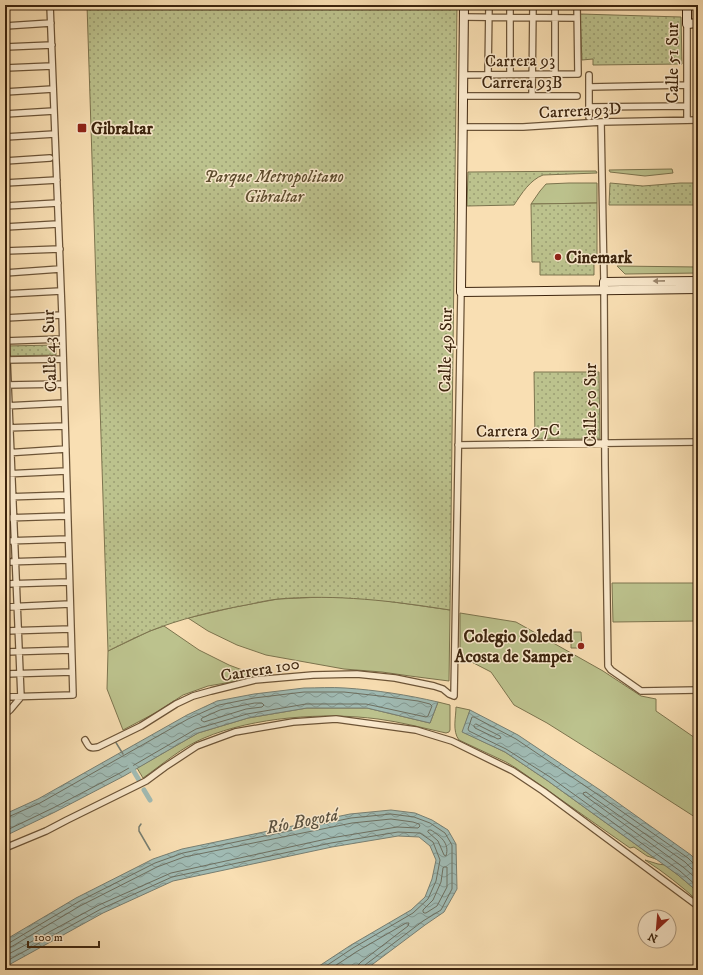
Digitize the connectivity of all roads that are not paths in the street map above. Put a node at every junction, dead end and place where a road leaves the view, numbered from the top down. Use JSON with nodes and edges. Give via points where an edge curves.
{"nodes":[{"id":1,"x":50,"y":5,"type":"edge"},
{"id":2,"x":464,"y":5,"type":"edge"},
{"id":3,"x":489,"y":5,"type":"edge"},
{"id":4,"x":510,"y":5,"type":"edge"},
{"id":5,"x":532,"y":5,"type":"edge"},
{"id":6,"x":554,"y":5,"type":"edge"},
{"id":7,"x":577,"y":5,"type":"edge"},
{"id":8,"x":687,"y":5,"type":"edge"},
{"id":9,"x":464,"y":17,"type":"junction"},
{"id":10,"x":489,"y":17,"type":"junction"},
{"id":11,"x":510,"y":18,"type":"junction"},
{"id":12,"x":532,"y":18,"type":"junction"},
{"id":13,"x":555,"y":18,"type":"junction"},
{"id":14,"x":577,"y":18,"type":"junction"},
{"id":15,"x":51,"y":23,"type":"junction"},
{"id":16,"x":698,"y":23,"type":"edge"},
{"id":17,"x":687,"y":24,"type":"junction"},
{"id":18,"x":5,"y":26,"type":"edge"},
{"id":19,"x":52,"y":45,"type":"junction"},
{"id":20,"x":5,"y":47,"type":"edge"},
{"id":21,"x":52,"y":66,"type":"junction"},
{"id":22,"x":5,"y":68,"type":"edge"},
{"id":23,"x":488,"y":74,"type":"junction"},
{"id":24,"x":510,"y":74,"type":"junction"},
{"id":25,"x":532,"y":74,"type":"junction"},
{"id":26,"x":555,"y":74,"type":"junction"},
{"id":27,"x":463,"y":75,"type":"junction"},
{"id":28,"x":589,"y":75,"type":"dead end"},
{"id":29,"x":687,"y":85,"type":"junction"},
{"id":30,"x":589,"y":87,"type":"junction"},
{"id":31,"x":53,"y":89,"type":"junction"},
{"id":32,"x":5,"y":92,"type":"edge"},
{"id":33,"x":468,"y":96,"type":"dead end"},
{"id":34,"x":532,"y":96,"type":"junction"},
{"id":35,"x":577,"y":96,"type":"dead end"},
{"id":36,"x":687,"y":106,"type":"junction"},
{"id":37,"x":589,"y":107,"type":"junction"},
{"id":38,"x":54,"y":111,"type":"junction"},
{"id":39,"x":5,"y":114,"type":"edge"},
{"id":40,"x":589,"y":117,"type":"dead end"},
{"id":41,"x":688,"y":120,"type":"junction"},
{"id":42,"x":698,"y":120,"type":"edge"},
{"id":43,"x":602,"y":122,"type":"junction"},
{"id":44,"x":463,"y":127,"type":"junction"},
{"id":45,"x":55,"y":134,"type":"junction"},
{"id":46,"x":5,"y":137,"type":"edge"},
{"id":47,"x":50,"y":158,"type":"dead end"},
{"id":48,"x":5,"y":161,"type":"edge"},
{"id":49,"x":57,"y":180,"type":"junction"},
{"id":50,"x":5,"y":183,"type":"edge"},
{"id":51,"x":58,"y":203,"type":"junction"},
{"id":52,"x":5,"y":206,"type":"edge"},
{"id":53,"x":58,"y":224,"type":"junction"},
{"id":54,"x":5,"y":227,"type":"edge"},
{"id":55,"x":60,"y":249,"type":"junction"},
{"id":56,"x":5,"y":252,"type":"edge"},
{"id":57,"x":60,"y":269,"type":"junction"},
{"id":58,"x":5,"y":273,"type":"edge"},
{"id":59,"x":698,"y":281,"type":"edge"},
{"id":60,"x":604,"y":282,"type":"junction"},
{"id":61,"x":698,"y":289,"type":"edge"},
{"id":62,"x":604,"y":290,"type":"junction"},
{"id":63,"x":61,"y":291,"type":"junction"},
{"id":64,"x":460,"y":292,"type":"junction"},
{"id":65,"x":5,"y":294,"type":"edge"},
{"id":66,"x":5,"y":310,"type":"edge"},
{"id":67,"x":62,"y":315,"type":"junction"},
{"id":68,"x":5,"y":318,"type":"edge"},
{"id":69,"x":62,"y":339,"type":"junction"},
{"id":70,"x":6,"y":341,"type":"edge"},
{"id":71,"x":63,"y":359,"type":"junction"},
{"id":72,"x":6,"y":360,"type":"edge"},
{"id":73,"x":64,"y":384,"type":"junction"},
{"id":74,"x":7,"y":385,"type":"edge"},
{"id":75,"x":64,"y":403,"type":"junction"},
{"id":76,"x":7,"y":406,"type":"edge"},
{"id":77,"x":65,"y":426,"type":"junction"},
{"id":78,"x":7,"y":428,"type":"edge"},
{"id":79,"x":698,"y":442,"type":"edge"},
{"id":80,"x":605,"y":444,"type":"junction"},
{"id":81,"x":458,"y":445,"type":"junction"},
{"id":82,"x":66,"y":449,"type":"junction"},
{"id":83,"x":8,"y":452,"type":"edge"},
{"id":84,"x":66,"y":471,"type":"junction"},
{"id":85,"x":8,"y":474,"type":"edge"},
{"id":86,"x":67,"y":494,"type":"junction"},
{"id":87,"x":5,"y":497,"type":"edge"},
{"id":88,"x":12,"y":497,"type":"junction"},
{"id":89,"x":68,"y":516,"type":"junction"},
{"id":90,"x":5,"y":518,"type":"edge"},
{"id":91,"x":13,"y":518,"type":"junction"},
{"id":92,"x":68,"y":539,"type":"junction"},
{"id":93,"x":14,"y":540,"type":"junction"},
{"id":94,"x":5,"y":541,"type":"edge"},
{"id":95,"x":69,"y":560,"type":"junction"},
{"id":96,"x":5,"y":562,"type":"edge"},
{"id":97,"x":15,"y":562,"type":"junction"},
{"id":98,"x":69,"y":582,"type":"junction"},
{"id":99,"x":5,"y":584,"type":"edge"},
{"id":100,"x":16,"y":584,"type":"junction"},
{"id":101,"x":70,"y":604,"type":"junction"},
{"id":102,"x":17,"y":606,"type":"junction"},
{"id":103,"x":5,"y":607,"type":"edge"},
{"id":104,"x":71,"y":629,"type":"junction"},
{"id":105,"x":18,"y":630,"type":"junction"},
{"id":106,"x":5,"y":631,"type":"edge"},
{"id":107,"x":71,"y":650,"type":"junction"},
{"id":108,"x":19,"y":651,"type":"junction"},
{"id":109,"x":5,"y":652,"type":"edge"},
{"id":110,"x":72,"y":672,"type":"junction"},
{"id":111,"x":5,"y":674,"type":"edge"},
{"id":112,"x":20,"y":674,"type":"junction"},
{"id":113,"x":698,"y":690,"type":"edge"},
{"id":114,"x":454,"y":696,"type":"joint"},
{"id":115,"x":5,"y":697,"type":"edge"},
{"id":116,"x":21,"y":697,"type":"junction"},
{"id":117,"x":5,"y":714,"type":"edge"},
{"id":118,"x":85,"y":740,"type":"dead end"},
{"id":119,"x":5,"y":848,"type":"edge"},
{"id":120,"x":698,"y":906,"type":"edge"}],
"edges":[{"from":1,"to":15,"type":"street","name":"Calle 43 Sur"},
{"from":2,"to":9,"type":"street","name":"Calle 49 Sur"},
{"from":3,"to":10,"type":"street"},
{"from":4,"to":11,"type":"street"},
{"from":5,"to":12,"type":"street"},
{"from":6,"to":13,"type":"street"},
{"from":7,"to":14,"type":"street"},
{"from":8,"to":17,"type":"street","name":"Calle 51 Sur"},
{"from":9,"to":10,"type":"street"},
{"from":9,"to":27,"type":"street","name":"Calle 49 Sur"},
{"from":10,"to":11,"type":"street"},
{"from":10,"to":23,"type":"street"},
{"from":11,"to":12,"type":"street"},
{"from":11,"to":24,"type":"street"},
{"from":12,"to":13,"type":"street"},
{"from":12,"to":25,"type":"street"},
{"from":13,"to":14,"type":"street"},
{"from":13,"to":26,"type":"street"},
{"from":14,"to":26,"type":"street","name":"Carrera 93","via":[[578,74]]},
{"from":15,"to":18,"type":"street"},
{"from":15,"to":19,"type":"street","name":"Calle 43 Sur"},
{"from":16,"to":17,"type":"street"},
{"from":17,"to":29,"type":"street","name":"Calle 51 Sur"},
{"from":19,"to":20,"type":"street"},
{"from":19,"to":21,"type":"street","name":"Calle 43 Sur"},
{"from":21,"to":22,"type":"street"},
{"from":21,"to":31,"type":"street","name":"Calle 43 Sur"},
{"from":23,"to":24,"type":"street","name":"Carrera 93"},
{"from":23,"to":27,"type":"street","name":"Carrera 93"},
{"from":24,"to":25,"type":"street","name":"Carrera 93"},
{"from":25,"to":26,"type":"street","name":"Carrera 93"},
{"from":25,"to":34,"type":"street"},
{"from":27,"to":44,"type":"street","name":"Calle 49 Sur"},
{"from":28,"to":30,"type":"street"},
{"from":29,"to":30,"type":"street"},
{"from":29,"to":36,"type":"street","name":"Calle 51 Sur"},
{"from":30,"to":37,"type":"street"},
{"from":31,"to":32,"type":"street"},
{"from":31,"to":38,"type":"street","name":"Calle 43 Sur"},
{"from":33,"to":34,"type":"street","name":"Carrera 93B"},
{"from":34,"to":35,"type":"street","name":"Carrera 93B"},
{"from":36,"to":37,"type":"street"},
{"from":36,"to":41,"type":"street","name":"Calle 51 Sur"},
{"from":37,"to":40,"type":"street"},
{"from":38,"to":39,"type":"street"},
{"from":38,"to":45,"type":"street","name":"Calle 43 Sur"},
{"from":41,"to":42,"type":"street","name":"Carrera 93D"},
{"from":41,"to":43,"type":"street","name":"Carrera 93D"},
{"from":43,"to":44,"type":"street","name":"Carrera 93D"},
{"from":43,"to":60,"type":"street","name":"Calle 50 Sur"},
{"from":44,"to":64,"type":"street","name":"Calle 49 Sur"},
{"from":45,"to":46,"type":"street"},
{"from":45,"to":49,"type":"street","name":"Calle 43 Sur"},
{"from":47,"to":48,"type":"street"},
{"from":49,"to":50,"type":"street"},
{"from":49,"to":51,"type":"street","name":"Calle 43 Sur"},
{"from":51,"to":52,"type":"street"},
{"from":51,"to":53,"type":"street","name":"Calle 43 Sur"},
{"from":53,"to":54,"type":"street"},
{"from":53,"to":55,"type":"street","name":"Calle 43 Sur"},
{"from":55,"to":56,"type":"street"},
{"from":55,"to":57,"type":"street","name":"Calle 43 Sur"},
{"from":57,"to":58,"type":"street"},
{"from":57,"to":63,"type":"street","name":"Calle 43 Sur"},
{"from":59,"to":60,"type":"street","one_way":true},
{"from":60,"to":62,"type":"street","name":"Calle 50 Sur"},
{"from":61,"to":62,"type":"street"},
{"from":62,"to":64,"type":"street"},
{"from":62,"to":80,"type":"street","name":"Calle 50 Sur"},
{"from":63,"to":65,"type":"street"},
{"from":63,"to":67,"type":"street","name":"Calle 43 Sur"},
{"from":64,"to":81,"type":"street","name":"Calle 49 Sur"},
{"from":66,"to":68,"type":"street"},
{"from":67,"to":68,"type":"street"},
{"from":67,"to":69,"type":"street","name":"Calle 43 Sur"},
{"from":68,"to":70,"type":"street"},
{"from":69,"to":70,"type":"street"},
{"from":69,"to":71,"type":"street","name":"Calle 43 Sur"},
{"from":70,"to":72,"type":"street"},
{"from":71,"to":72,"type":"street"},
{"from":71,"to":73,"type":"street","name":"Calle 43 Sur"},
{"from":72,"to":74,"type":"street"},
{"from":73,"to":74,"type":"street"},
{"from":73,"to":75,"type":"street","name":"Calle 43 Sur"},
{"from":74,"to":76,"type":"street"},
{"from":75,"to":76,"type":"street"},
{"from":75,"to":77,"type":"street","name":"Calle 43 Sur"},
{"from":76,"to":78,"type":"street"},
{"from":77,"to":78,"type":"street"},
{"from":77,"to":82,"type":"street","name":"Calle 43 Sur"},
{"from":78,"to":83,"type":"street"},
{"from":79,"to":80,"type":"street","name":"Carrera 97C"},
{"from":80,"to":81,"type":"street","name":"Carrera 97C"},
{"from":80,"to":113,"type":"street","name":"Calle 50 Sur","via":[[608,666],[641,691]]},
{"from":81,"to":114,"type":"street","name":"Calle 49 Sur"},
{"from":82,"to":83,"type":"street"},
{"from":82,"to":84,"type":"street","name":"Calle 43 Sur"},
{"from":83,"to":85,"type":"street"},
{"from":84,"to":85,"type":"street"},
{"from":84,"to":86,"type":"street","name":"Calle 43 Sur"},
{"from":85,"to":88,"type":"street"},
{"from":86,"to":88,"type":"street"},
{"from":86,"to":89,"type":"street","name":"Calle 43 Sur"},
{"from":87,"to":88,"type":"street"},
{"from":88,"to":91,"type":"street"},
{"from":89,"to":91,"type":"street"},
{"from":89,"to":92,"type":"street","name":"Calle 43 Sur"},
{"from":90,"to":91,"type":"street"},
{"from":91,"to":93,"type":"street"},
{"from":92,"to":93,"type":"street"},
{"from":92,"to":95,"type":"street","name":"Calle 43 Sur"},
{"from":93,"to":94,"type":"street"},
{"from":93,"to":97,"type":"street"},
{"from":95,"to":97,"type":"street"},
{"from":95,"to":98,"type":"street","name":"Calle 43 Sur"},
{"from":96,"to":97,"type":"street"},
{"from":97,"to":100,"type":"street"},
{"from":98,"to":100,"type":"street"},
{"from":98,"to":101,"type":"street","name":"Calle 43 Sur"},
{"from":99,"to":100,"type":"street"},
{"from":100,"to":102,"type":"street"},
{"from":101,"to":102,"type":"street"},
{"from":101,"to":104,"type":"street","name":"Calle 43 Sur"},
{"from":102,"to":103,"type":"street"},
{"from":102,"to":105,"type":"street"},
{"from":104,"to":105,"type":"street"},
{"from":104,"to":107,"type":"street","name":"Calle 43 Sur"},
{"from":105,"to":106,"type":"street"},
{"from":105,"to":108,"type":"street"},
{"from":107,"to":108,"type":"street"},
{"from":107,"to":110,"type":"street","name":"Calle 43 Sur"},
{"from":108,"to":109,"type":"street"},
{"from":108,"to":112,"type":"street"},
{"from":110,"to":112,"type":"street"},
{"from":110,"to":116,"type":"street","name":"Calle 43 Sur","via":[[73,695]]},
{"from":111,"to":112,"type":"street"},
{"from":112,"to":116,"type":"street"},
{"from":114,"to":118,"type":"street","name":"Carrera 100","via":[[434,686],[357,674],[255,680],[193,696],[98,747],[89,747]]},
{"from":115,"to":116,"type":"street"},
{"from":116,"to":117,"type":"street"},
{"from":119,"to":120,"type":"street","via":[[46,831],[146,781],[197,746],[235,732],[293,722],[336,720],[416,730],[452,741],[513,771]]}]}
